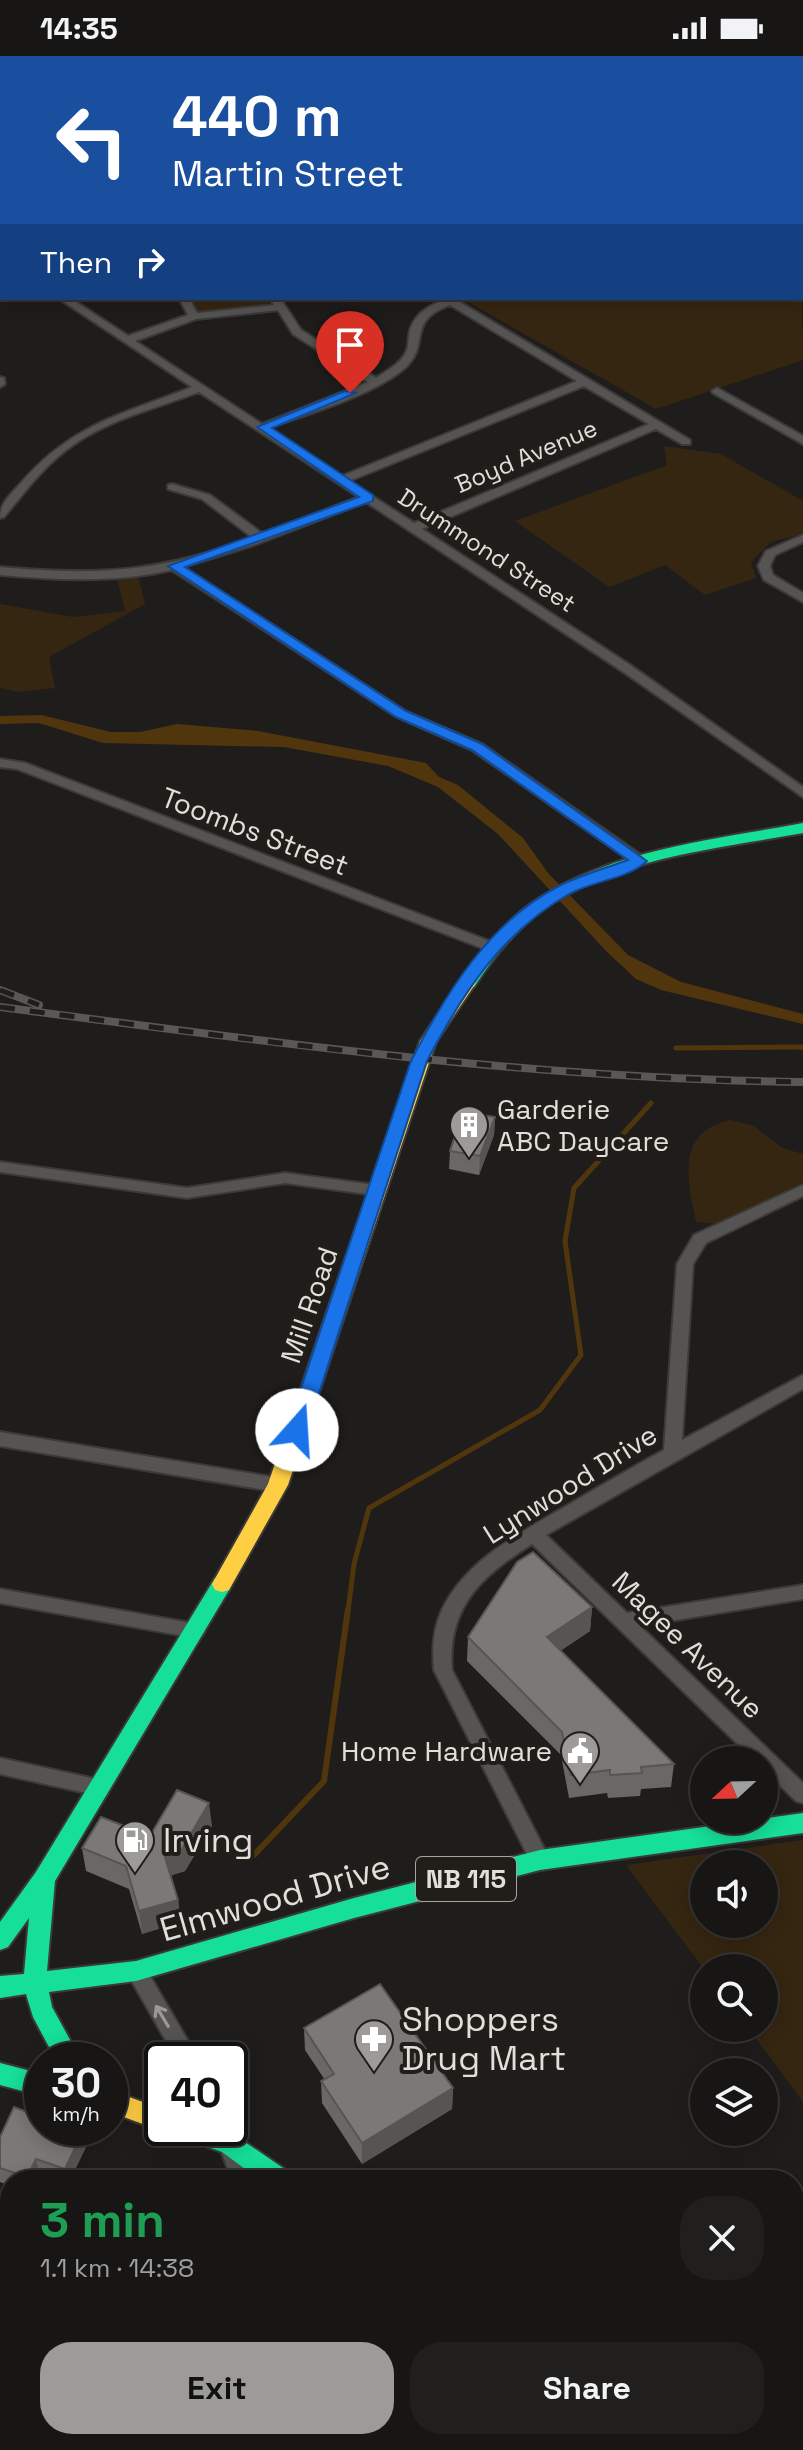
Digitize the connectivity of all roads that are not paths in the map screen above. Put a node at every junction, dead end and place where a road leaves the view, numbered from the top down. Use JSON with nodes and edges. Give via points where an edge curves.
{"nodes":[{"id":1,"x":66,"y":300,"type":"edge"},
{"id":2,"x":185,"y":300,"type":"edge"},
{"id":3,"x":448,"y":300,"type":"edge"},
{"id":4,"x":277,"y":302,"type":"edge"},
{"id":5,"x":194,"y":316,"type":"junction"},
{"id":6,"x":128,"y":340,"type":"junction"},
{"id":7,"x":584,"y":382,"type":"junction"},
{"id":8,"x":376,"y":383,"type":"junction"},
{"id":9,"x":200,"y":388,"type":"junction"},
{"id":10,"x":717,"y":391,"type":"dead end"},
{"id":11,"x":656,"y":425,"type":"junction"},
{"id":12,"x":263,"y":427,"type":"junction"},
{"id":13,"x":803,"y":441,"type":"edge"},
{"id":14,"x":686,"y":442,"type":"dead end"},
{"id":15,"x":342,"y":480,"type":"junction"},
{"id":16,"x":172,"y":487,"type":"dead end"},
{"id":17,"x":368,"y":498,"type":"junction"},
{"id":18,"x":0,"y":515,"type":"edge"},
{"id":19,"x":413,"y":528,"type":"junction"},
{"id":20,"x":260,"y":537,"type":"junction"},
{"id":21,"x":803,"y":538,"type":"edge"},
{"id":22,"x":174,"y":566,"type":"junction"},
{"id":23,"x":0,"y":571,"type":"edge"},
{"id":24,"x":803,"y":598,"type":"edge"},
{"id":25,"x":0,"y":763,"type":"edge"},
{"id":26,"x":803,"y":793,"type":"edge"},
{"id":27,"x":803,"y":828,"type":"edge"},
{"id":28,"x":640,"y":861,"type":"junction"},
{"id":29,"x":492,"y":947,"type":"junction"},
{"id":30,"x":0,"y":1167,"type":"edge"},
{"id":31,"x":375,"y":1190,"type":"junction"},
{"id":32,"x":803,"y":1190,"type":"edge"},
{"id":33,"x":803,"y":1381,"type":"edge"},
{"id":34,"x":0,"y":1439,"type":"edge"},
{"id":35,"x":672,"y":1453,"type":"junction"},
{"id":36,"x":278,"y":1485,"type":"junction"},
{"id":37,"x":534,"y":1535,"type":"junction"},
{"id":38,"x":803,"y":1592,"type":"edge"},
{"id":39,"x":0,"y":1596,"type":"edge"},
{"id":40,"x":623,"y":1621,"type":"junction"},
{"id":41,"x":196,"y":1631,"type":"junction"},
{"id":42,"x":0,"y":1766,"type":"edge"},
{"id":43,"x":100,"y":1788,"type":"junction"},
{"id":44,"x":803,"y":1795,"type":"edge"},
{"id":45,"x":803,"y":1823,"type":"edge"},
{"id":46,"x":540,"y":1860,"type":"junction"},
{"id":47,"x":44,"y":1879,"type":"junction"},
{"id":48,"x":0,"y":1940,"type":"edge"},
{"id":49,"x":136,"y":1971,"type":"junction"},
{"id":50,"x":35,"y":1982,"type":"junction"},
{"id":51,"x":0,"y":1987,"type":"edge"},
{"id":52,"x":59,"y":2042,"type":"edge"},
{"id":53,"x":177,"y":2042,"type":"edge"},
{"id":54,"x":0,"y":2074,"type":"edge"},
{"id":55,"x":24,"y":2080,"type":"edge"},
{"id":56,"x":230,"y":2146,"type":"edge"},
{"id":57,"x":238,"y":2146,"type":"edge"},
{"id":58,"x":239,"y":2170,"type":"edge"},
{"id":59,"x":268,"y":2170,"type":"edge"}],
"edges":[{"from":1,"to":6,"type":"street","name":"Drummond Street"},
{"from":2,"to":5,"type":"street"},
{"from":3,"to":7,"type":"street"},
{"from":3,"to":8,"type":"street","via":[[424,314],[412,329],[413,351]]},
{"from":4,"to":5,"type":"street"},
{"from":4,"to":8,"type":"street","via":[[297,332]]},
{"from":5,"to":6,"type":"street"},
{"from":6,"to":9,"type":"street","name":"Drummond Street"},
{"from":7,"to":11,"type":"street"},
{"from":7,"to":15,"type":"street"},
{"from":8,"to":12,"type":"street"},
{"from":9,"to":12,"type":"street","name":"Drummond Street"},
{"from":9,"to":18,"type":"street","via":[[69,443]]},
{"from":10,"to":13,"type":"street"},
{"from":11,"to":14,"type":"street"},
{"from":11,"to":19,"type":"street","name":"Boyd Avenue"},
{"from":12,"to":15,"type":"street","name":"Drummond Street"},
{"from":15,"to":17,"type":"street","name":"Drummond Street"},
{"from":16,"to":20,"type":"street","via":[[206,497]]},
{"from":17,"to":19,"type":"street","name":"Drummond Street"},
{"from":17,"to":20,"type":"street"},
{"from":19,"to":26,"type":"street","name":"Drummond Street"},
{"from":20,"to":22,"type":"street"},
{"from":21,"to":24,"type":"street","via":[[770,553],[764,566],[768,577]]},
{"from":22,"to":23,"type":"street","via":[[126,575],[60,577]]},
{"from":22,"to":28,"type":"street","via":[[401,714],[477,747]]},
{"from":25,"to":29,"type":"street","name":"Toombs Street","via":[[20,766]]},
{"from":27,"to":28,"type":"street","name":"Mill Road"},
{"from":28,"to":29,"type":"street","name":"Mill Road","via":[[592,877],[539,905]]},
{"from":29,"to":31,"type":"street","name":"Mill Road","via":[[428,1041]]},
{"from":30,"to":31,"type":"street","via":[[187,1193],[285,1178]]},
{"from":31,"to":36,"type":"street","name":"Mill Road"},
{"from":32,"to":35,"type":"street","via":[[700,1239],[685,1264]]},
{"from":33,"to":35,"type":"street","name":"Lynwood Drive"},
{"from":34,"to":36,"type":"street"},
{"from":35,"to":37,"type":"street","name":"Lynwood Drive"},
{"from":36,"to":41,"type":"street","name":"Mill Road"},
{"from":37,"to":40,"type":"street","name":"Magee Avenue"},
{"from":37,"to":46,"type":"street","name":"Lynwood Drive","via":[[481,1573],[451,1610],[441,1645],[443,1670]]},
{"from":38,"to":40,"type":"street"},
{"from":39,"to":41,"type":"street"},
{"from":40,"to":44,"type":"street","name":"Magee Avenue"},
{"from":41,"to":43,"type":"street","name":"Mill Road"},
{"from":42,"to":43,"type":"street"},
{"from":43,"to":47,"type":"street","name":"Mill Road"},
{"from":45,"to":46,"type":"street","name":"Elmwood Drive","number":"NB 115"},
{"from":46,"to":49,"type":"street","name":"Elmwood Drive","number":"NB 115"},
{"from":47,"to":48,"type":"street"},
{"from":47,"to":50,"type":"street","name":"Mill Road"},
{"from":49,"to":50,"type":"street","name":"Elmwood Drive","number":"NB 115"},
{"from":53,"to":49,"type":"street","one_way":true},
{"from":50,"to":51,"type":"street","name":"Elmwood Drive","number":"NB 115"},
{"from":50,"to":52,"type":"street","via":[[41,2009]]},
{"from":54,"to":55,"type":"street"},
{"from":56,"to":58,"type":"street"},
{"from":57,"to":59,"type":"street"}]}
